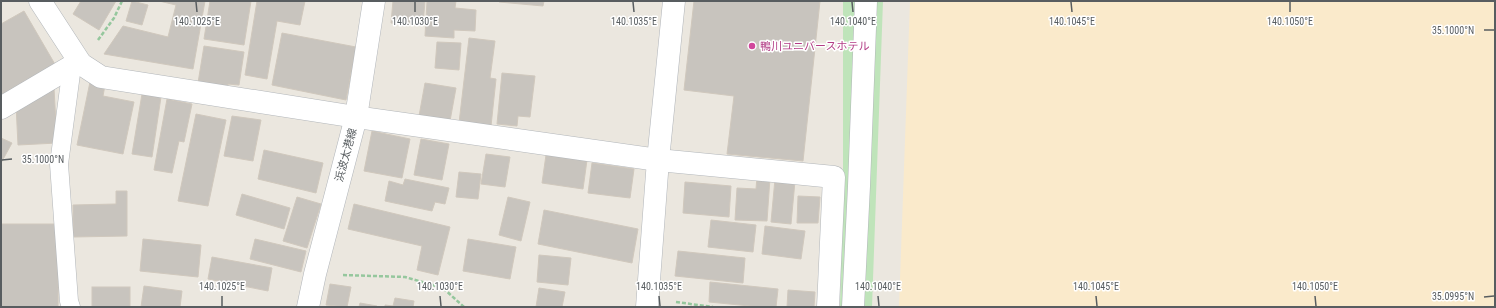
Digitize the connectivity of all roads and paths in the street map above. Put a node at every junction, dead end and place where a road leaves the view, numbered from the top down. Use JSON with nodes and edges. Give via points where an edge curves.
{"nodes":[{"id":1,"x":40,"y":1,"type":"edge"},
{"id":2,"x":122,"y":1,"type":"edge"},
{"id":3,"x":374,"y":1,"type":"edge"},
{"id":4,"x":674,"y":1,"type":"edge"},
{"id":5,"x":866,"y":1,"type":"edge"},
{"id":6,"x":77,"y":65,"type":"junction"},
{"id":7,"x":1,"y":108,"type":"edge"},
{"id":8,"x":356,"y":118,"type":"junction"},
{"id":9,"x":658,"y":160,"type":"junction"},
{"id":10,"x":315,"y":274,"type":"junction"},
{"id":11,"x":647,"y":302,"type":"edge"},
{"id":12,"x":71,"y":307,"type":"edge"},
{"id":13,"x":308,"y":307,"type":"edge"},
{"id":14,"x":464,"y":307,"type":"edge"},
{"id":15,"x":713,"y":307,"type":"edge"},
{"id":16,"x":828,"y":307,"type":"edge"},
{"id":17,"x":853,"y":307,"type":"edge"}],
"edges":[{"from":1,"to":6,"type":"street"},
{"from":2,"to":6,"type":"path","via":[[114,18]]},
{"from":3,"to":8,"type":"street","name":"浜波太港線"},
{"from":4,"to":9,"type":"street"},
{"from":5,"to":17,"type":"street"},
{"from":6,"to":7,"type":"street"},
{"from":6,"to":8,"type":"street","via":[[101,78]]},
{"from":6,"to":12,"type":"lane","via":[[60,164]]},
{"from":8,"to":9,"type":"street"},
{"from":8,"to":10,"type":"street","name":"浜波太港線"},
{"from":9,"to":11,"type":"street"},
{"from":9,"to":16,"type":"street","via":[[834,177]]},
{"from":10,"to":13,"type":"street","name":"浜波太港線"},
{"from":10,"to":14,"type":"path","via":[[405,277],[443,288]]},
{"from":11,"to":15,"type":"path"}]}
